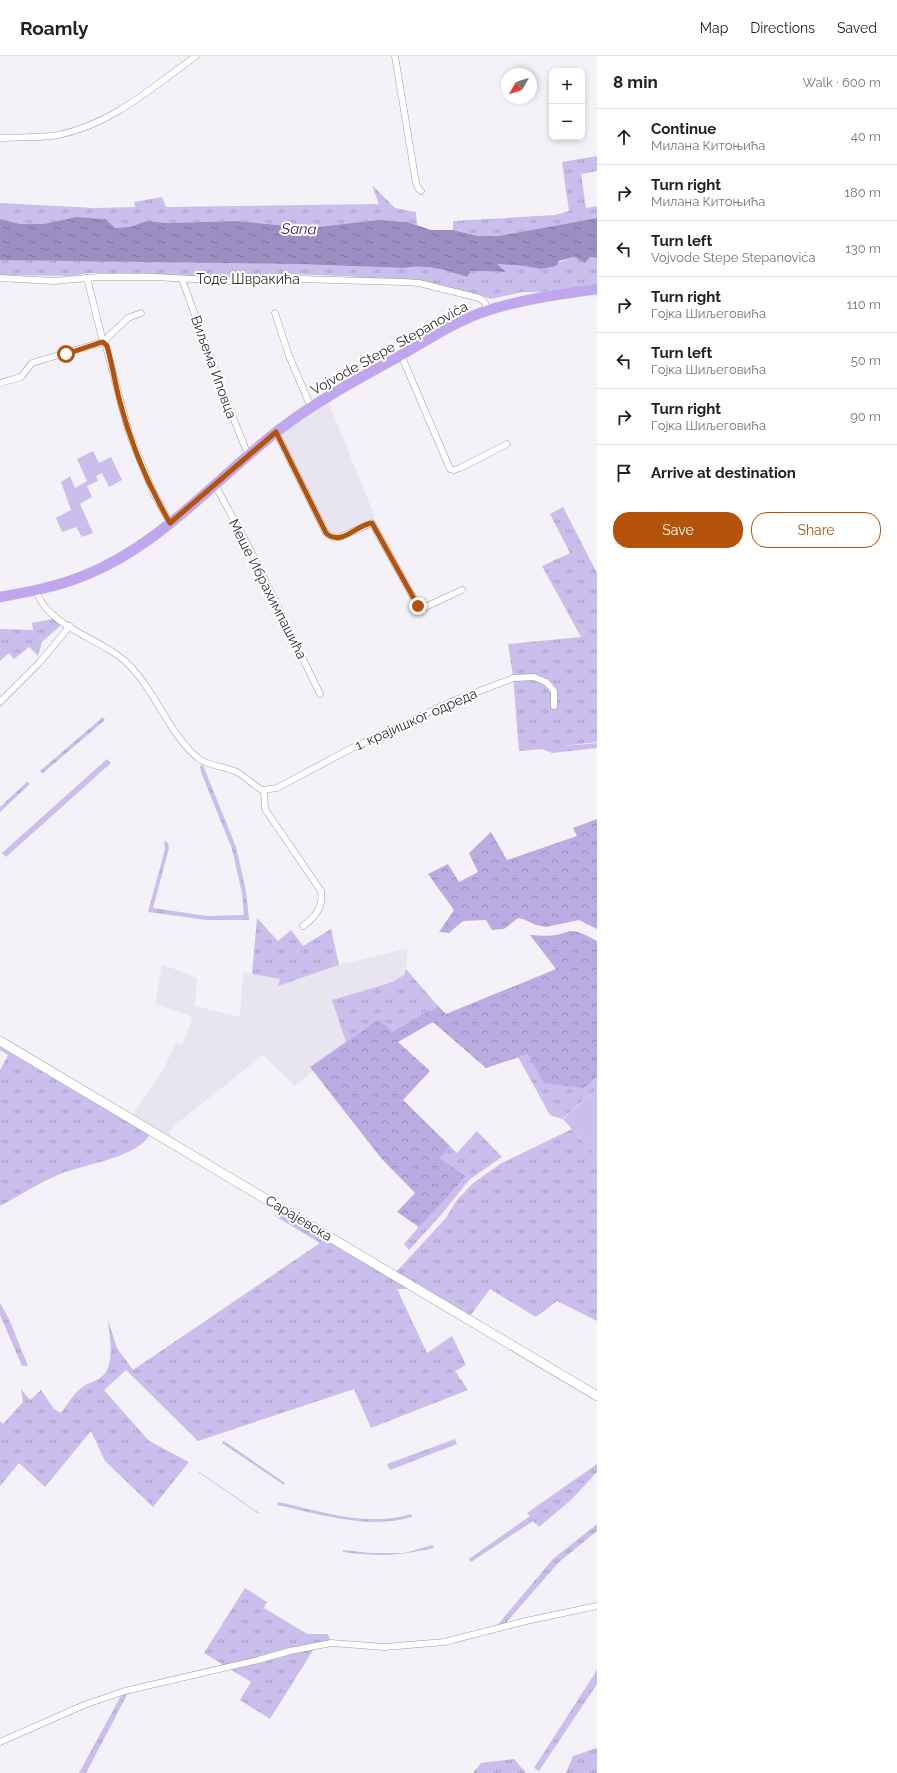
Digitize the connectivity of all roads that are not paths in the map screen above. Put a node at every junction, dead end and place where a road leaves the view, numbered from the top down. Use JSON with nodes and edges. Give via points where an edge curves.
{"nodes":[{"id":1,"x":196,"y":56,"type":"edge"},
{"id":2,"x":395,"y":56,"type":"edge"},
{"id":3,"x":0,"y":138,"type":"edge"},
{"id":4,"x":422,"y":191,"type":"dead end"},
{"id":5,"x":0,"y":278,"type":"edge"},
{"id":6,"x":87,"y":278,"type":"junction"},
{"id":7,"x":182,"y":279,"type":"junction"},
{"id":8,"x":597,"y":289,"type":"edge"},
{"id":9,"x":488,"y":310,"type":"junction"},
{"id":10,"x":141,"y":313,"type":"dead end"},
{"id":11,"x":275,"y":313,"type":"dead end"},
{"id":12,"x":103,"y":342,"type":"junction"},
{"id":13,"x":401,"y":355,"type":"junction"},
{"id":14,"x":0,"y":383,"type":"edge"},
{"id":15,"x":311,"y":407,"type":"junction"},
{"id":16,"x":276,"y":432,"type":"junction"},
{"id":17,"x":507,"y":444,"type":"dead end"},
{"id":18,"x":248,"y":455,"type":"junction"},
{"id":19,"x":215,"y":485,"type":"junction"},
{"id":20,"x":170,"y":523,"type":"junction"},
{"id":21,"x":462,"y":590,"type":"dead end"},
{"id":22,"x":36,"y":591,"type":"junction"},
{"id":23,"x":0,"y":597,"type":"edge"},
{"id":24,"x":70,"y":626,"type":"junction"},
{"id":25,"x":320,"y":694,"type":"dead end"},
{"id":26,"x":0,"y":702,"type":"edge"},
{"id":27,"x":554,"y":706,"type":"dead end"},
{"id":28,"x":264,"y":790,"type":"junction"},
{"id":29,"x":303,"y":926,"type":"dead end"},
{"id":30,"x":0,"y":1041,"type":"edge"},
{"id":31,"x":597,"y":1396,"type":"edge"},
{"id":32,"x":597,"y":1606,"type":"edge"},
{"id":33,"x":0,"y":1742,"type":"edge"}],
"edges":[{"from":1,"to":3,"type":"street","via":[[131,103],[89,125],[58,135]]},
{"from":2,"to":4,"type":"street","via":[[416,183]]},
{"from":5,"to":6,"type":"street","name":"Тоде Швракића","via":[[54,281]]},
{"from":6,"to":7,"type":"street","name":"Тоде Швракића"},
{"from":6,"to":12,"type":"street"},
{"from":7,"to":9,"type":"street","name":"Тоде Швракића","via":[[331,279],[414,283],[479,298],[484,301]]},
{"from":7,"to":18,"type":"street","name":"Виљема Иповца"},
{"from":8,"to":9,"type":"main road","name":"Vojvode Stepe Stepanovića","via":[[521,301]]},
{"from":9,"to":13,"type":"main road","name":"Vojvode Stepe Stepanovića","via":[[451,326]]},
{"from":10,"to":12,"type":"street","via":[[128,318]]},
{"from":11,"to":15,"type":"street","name":"Vojvode Stepe Stepanovića","via":[[289,356]]},
{"from":12,"to":14,"type":"street","via":[[32,363],[21,377]]},
{"from":12,"to":20,"type":"street","via":[[107,346],[129,433],[153,492]]},
{"from":13,"to":15,"type":"main road","name":"Vojvode Stepe Stepanovića"},
{"from":13,"to":17,"type":"street","via":[[450,469],[460,468]]},
{"from":15,"to":16,"type":"main road","name":"Vojvode Stepe Stepanovića"},
{"from":16,"to":18,"type":"main road","name":"Vojvode Stepe Stepanovića"},
{"from":16,"to":21,"type":"street","via":[[326,533],[340,538],[372,523],[421,609]]},
{"from":18,"to":19,"type":"main road","name":"Vojvode Stepe Stepanovića"},
{"from":19,"to":20,"type":"main road","name":"Vojvode Stepe Stepanovića"},
{"from":19,"to":25,"type":"street","name":"Меше Ибрахимпашића","via":[[251,552]]},
{"from":20,"to":22,"type":"main road","name":"Vojvode Stepe Stepanovića","via":[[138,547],[100,569]]},
{"from":22,"to":23,"type":"main road","name":"Vojvode Stepe Stepanovića"},
{"from":22,"to":24,"type":"street","via":[[46,608]]},
{"from":24,"to":26,"type":"street","via":[[39,663]]},
{"from":24,"to":28,"type":"street","via":[[118,656],[129,666],[149,689],[177,733],[200,759],[225,766]]},
{"from":27,"to":28,"type":"street","name":"1. крајишког одреда","via":[[554,691],[546,682],[534,677],[514,678],[453,701],[352,748],[277,788]]},
{"from":28,"to":29,"type":"street","via":[[265,809],[321,891],[319,911]]},
{"from":30,"to":31,"type":"main road","name":"Сарајевска"},
{"from":32,"to":33,"type":"street","via":[[444,1642],[385,1647],[331,1643],[290,1651],[119,1693],[84,1705]]}]}
